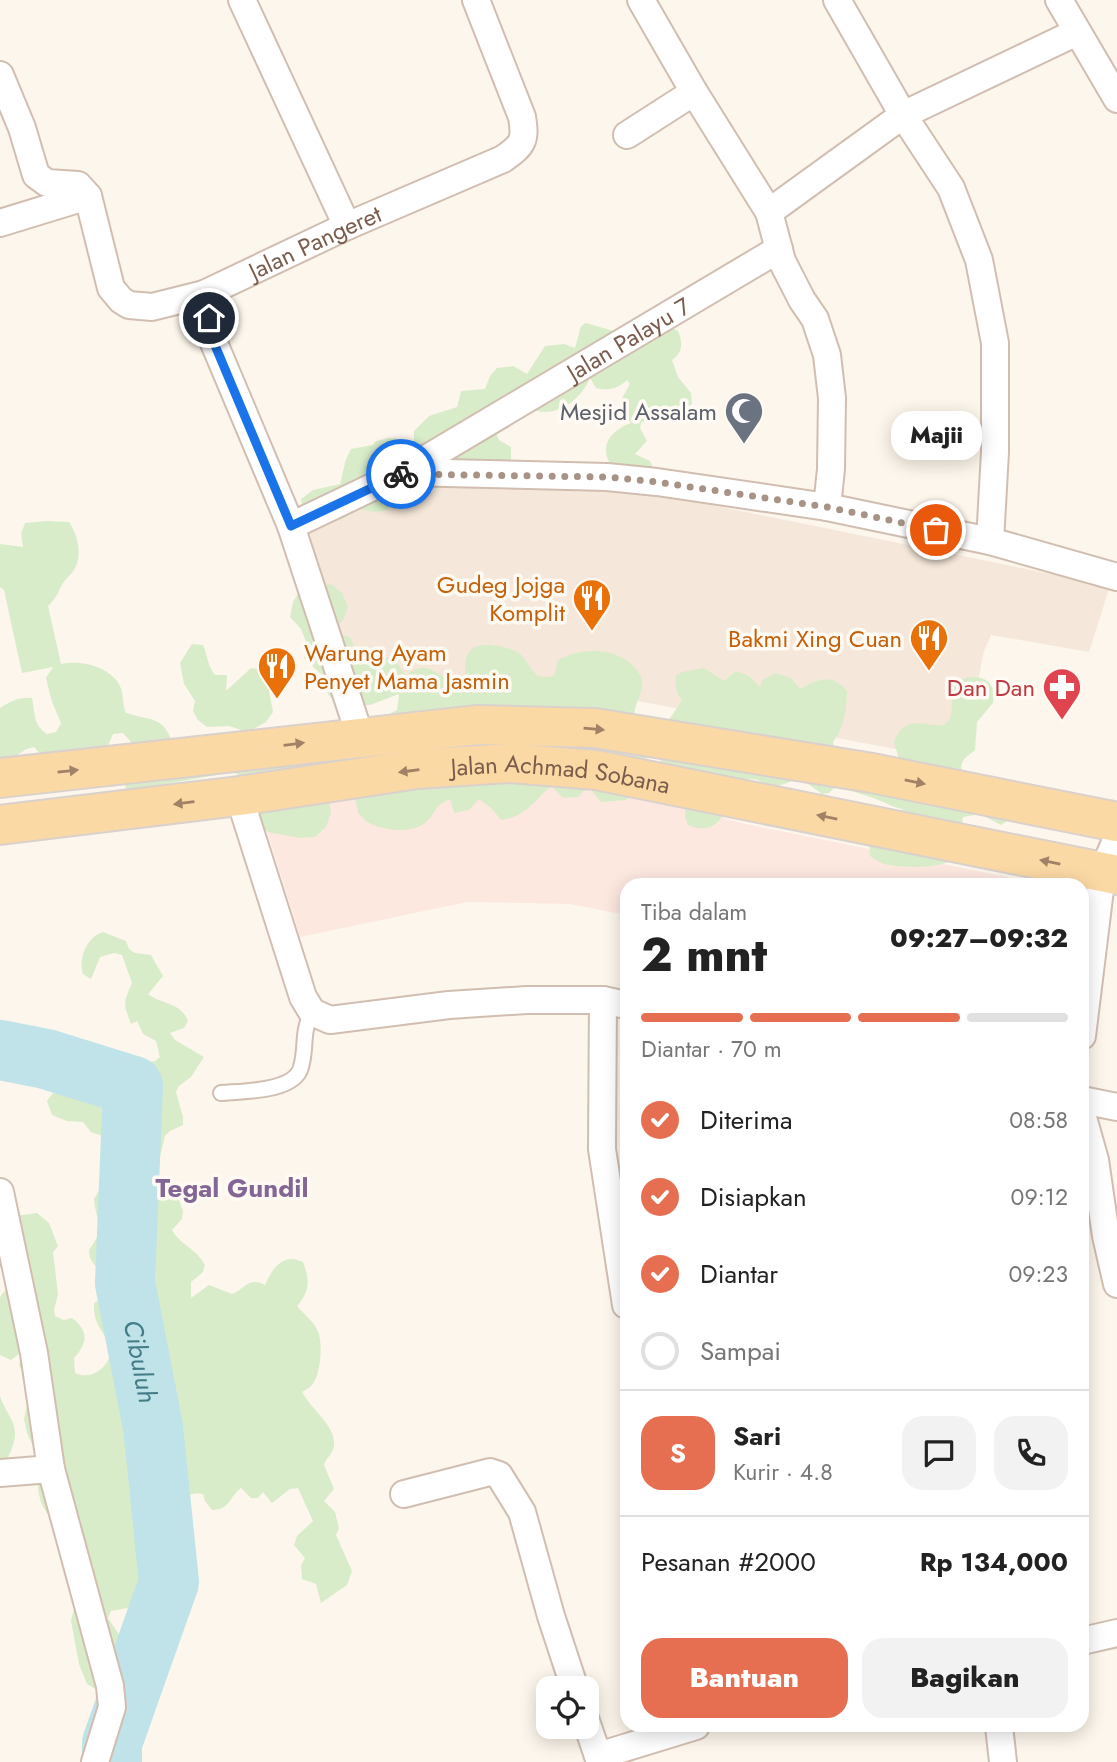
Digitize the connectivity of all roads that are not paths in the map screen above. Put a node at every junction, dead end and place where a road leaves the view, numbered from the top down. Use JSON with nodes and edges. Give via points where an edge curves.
{"nodes":[{"id":1,"x":242,"y":0,"type":"edge"},
{"id":2,"x":477,"y":0,"type":"edge"},
{"id":3,"x":641,"y":0,"type":"edge"},
{"id":4,"x":837,"y":0,"type":"edge"},
{"id":5,"x":1059,"y":0,"type":"edge"},
{"id":6,"x":1077,"y":32,"type":"junction"},
{"id":7,"x":0,"y":75,"type":"edge"},
{"id":8,"x":694,"y":92,"type":"junction"},
{"id":9,"x":1117,"y":99,"type":"edge"},
{"id":10,"x":902,"y":115,"type":"junction"},
{"id":11,"x":627,"y":135,"type":"dead end"},
{"id":12,"x":88,"y":196,"type":"junction"},
{"id":13,"x":769,"y":212,"type":"junction"},
{"id":14,"x":0,"y":223,"type":"edge"},
{"id":15,"x":347,"y":226,"type":"junction"},
{"id":16,"x":779,"y":248,"type":"junction"},
{"id":17,"x":204,"y":293,"type":"junction"},
{"id":18,"x":404,"y":472,"type":"junction"},
{"id":19,"x":827,"y":507,"type":"junction"},
{"id":20,"x":291,"y":526,"type":"junction"},
{"id":21,"x":990,"y":541,"type":"junction"},
{"id":22,"x":1117,"y":577,"type":"edge"},
{"id":23,"x":548,"y":727,"type":"junction"},
{"id":24,"x":360,"y":736,"type":"junction"},
{"id":25,"x":544,"y":766,"type":"junction"},
{"id":26,"x":0,"y":778,"type":"edge"},
{"id":27,"x":239,"y":796,"type":"junction"},
{"id":28,"x":1117,"y":822,"type":"edge"},
{"id":29,"x":0,"y":825,"type":"edge"},
{"id":30,"x":1117,"y":838,"type":"edge"},
{"id":31,"x":1109,"y":874,"type":"edge"},
{"id":32,"x":1089,"y":994,"type":"edge"},
{"id":33,"x":615,"y":1002,"type":"edge"},
{"id":34,"x":312,"y":1012,"type":"junction"},
{"id":35,"x":221,"y":1093,"type":"dead end"},
{"id":36,"x":1089,"y":1101,"type":"edge"},
{"id":37,"x":1117,"y":1107,"type":"edge"},
{"id":38,"x":1089,"y":1139,"type":"edge"},
{"id":39,"x":0,"y":1192,"type":"edge"},
{"id":40,"x":620,"y":1264,"type":"edge"},
{"id":41,"x":1117,"y":1284,"type":"edge"},
{"id":42,"x":51,"y":1469,"type":"junction"},
{"id":43,"x":0,"y":1473,"type":"edge"},
{"id":44,"x":404,"y":1494,"type":"dead end"},
{"id":45,"x":1117,"y":1633,"type":"edge"},
{"id":46,"x":1089,"y":1639,"type":"edge"},
{"id":47,"x":571,"y":1676,"type":"edge"},
{"id":48,"x":678,"y":1732,"type":"edge"},
{"id":49,"x":1000,"y":1732,"type":"edge"},
{"id":50,"x":592,"y":1739,"type":"edge"},
{"id":51,"x":599,"y":1759,"type":"edge"},
{"id":52,"x":94,"y":1762,"type":"edge"},
{"id":53,"x":1003,"y":1762,"type":"edge"}],
"edges":[{"from":1,"to":15,"type":"street"},
{"from":2,"to":15,"type":"street","name":"Jalan Pangeret","via":[[522,117],[524,134],[519,148]]},
{"from":3,"to":8,"type":"street"},
{"from":4,"to":10,"type":"street"},
{"from":5,"to":6,"type":"street"},
{"from":6,"to":9,"type":"street"},
{"from":6,"to":10,"type":"street"},
{"from":7,"to":12,"type":"street","via":[[36,175],[47,183],[78,185]]},
{"from":8,"to":11,"type":"street"},
{"from":8,"to":13,"type":"street"},
{"from":10,"to":13,"type":"street"},
{"from":10,"to":21,"type":"street","via":[[951,188],[979,260],[995,343]]},
{"from":12,"to":14,"type":"street"},
{"from":12,"to":17,"type":"street","name":"Jalan Pangeret","via":[[111,288],[121,300],[152,307]]},
{"from":13,"to":16,"type":"street"},
{"from":15,"to":17,"type":"street","name":"Jalan Pangeret"},
{"from":16,"to":18,"type":"street","name":"Jalan Palayu 7"},
{"from":16,"to":19,"type":"street","via":[[815,319],[827,355],[832,398]]},
{"from":17,"to":20,"type":"street","via":[[214,343]]},
{"from":18,"to":19,"type":"street","via":[[607,477]]},
{"from":18,"to":20,"type":"street","name":"Jalan Palayu 7"},
{"from":19,"to":21,"type":"street"},
{"from":20,"to":24,"type":"street"},
{"from":21,"to":22,"type":"street"},
{"from":23,"to":24,"type":"main road","name":"Jalan Achmad Sobana","via":[[477,725]]},
{"from":23,"to":25,"type":"main road"},
{"from":23,"to":28,"type":"main road","name":"Jalan Achmad Sobana","one_way":true,"via":[[595,728],[872,773]]},
{"from":26,"to":24,"type":"main road","name":"Jalan Achmad Sobana","one_way":true},
{"from":25,"to":27,"type":"main road","name":"Jalan Achmad Sobana","one_way":true,"via":[[511,763],[417,769]]},
{"from":31,"to":25,"type":"main road","name":"Jalan Achmad Sobana","one_way":true,"via":[[596,770]]},
{"from":27,"to":29,"type":"main road","name":"Jalan Achmad Sobana","one_way":true},
{"from":27,"to":34,"type":"street","via":[[303,997]]},
{"from":30,"to":31,"type":"street"},
{"from":31,"to":32,"type":"street"},
{"from":33,"to":34,"type":"street","via":[[527,1000],[330,1020]]},
{"from":33,"to":40,"type":"street","via":[[603,1149]]},
{"from":34,"to":35,"type":"lane","via":[[303,1033],[302,1068],[296,1079],[284,1086]]},
{"from":36,"to":37,"type":"street"},
{"from":38,"to":41,"type":"street"},
{"from":39,"to":42,"type":"street","via":[[34,1353]]},
{"from":42,"to":43,"type":"street"},
{"from":42,"to":52,"type":"street","via":[[110,1686],[111,1707]]},
{"from":44,"to":47,"type":"street","via":[[490,1472],[499,1475],[522,1512]]},
{"from":45,"to":46,"type":"street"},
{"from":48,"to":51,"type":"street"},
{"from":49,"to":53,"type":"street"},
{"from":50,"to":51,"type":"street"}]}
